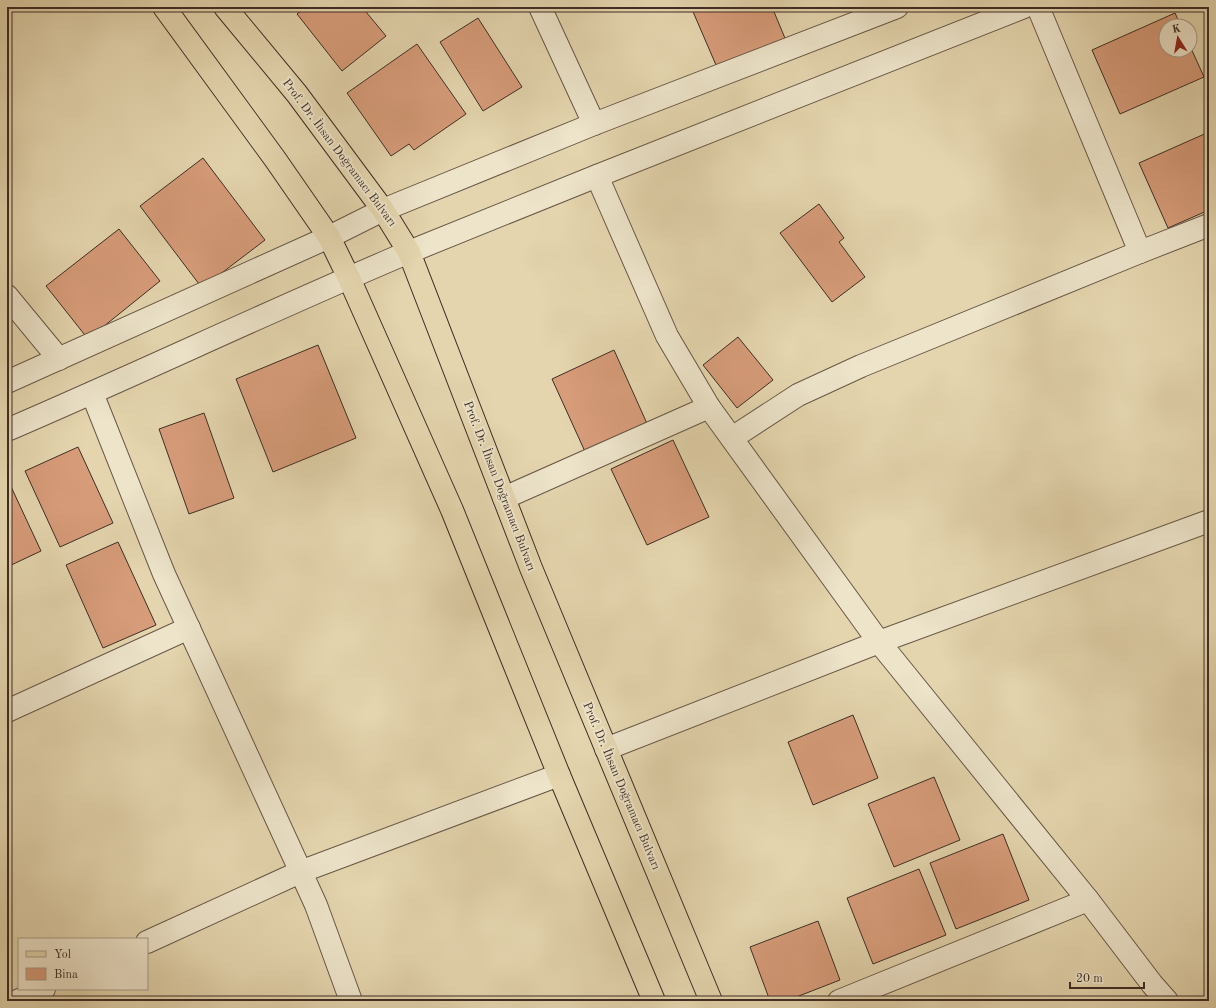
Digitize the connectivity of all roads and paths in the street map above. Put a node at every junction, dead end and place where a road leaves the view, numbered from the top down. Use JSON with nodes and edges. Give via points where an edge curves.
{"nodes":[{"id":1,"x":164,"y":7,"type":"edge"},
{"id":2,"x":225,"y":7,"type":"edge"},
{"id":3,"x":540,"y":7,"type":"edge"},
{"id":4,"x":897,"y":7,"type":"edge"},
{"id":5,"x":1024,"y":7,"type":"edge"},
{"id":6,"x":1038,"y":7,"type":"edge"},
{"id":7,"x":594,"y":124,"type":"junction"},
{"id":8,"x":597,"y":176,"type":"junction"},
{"id":9,"x":383,"y":210,"type":"junction"},
{"id":10,"x":1209,"y":225,"type":"edge"},
{"id":11,"x":329,"y":237,"type":"junction"},
{"id":12,"x":409,"y":252,"type":"junction"},
{"id":13,"x":1140,"y":252,"type":"junction"},
{"id":14,"x":349,"y":278,"type":"junction"},
{"id":15,"x":7,"y":296,"type":"edge"},
{"id":16,"x":59,"y":359,"type":"junction"},
{"id":17,"x":7,"y":382,"type":"edge"},
{"id":18,"x":92,"y":393,"type":"junction"},
{"id":19,"x":709,"y":407,"type":"junction"},
{"id":20,"x":7,"y":430,"type":"edge"},
{"id":21,"x":732,"y":438,"type":"junction"},
{"id":22,"x":504,"y":498,"type":"junction"},
{"id":23,"x":1209,"y":521,"type":"edge"},
{"id":24,"x":189,"y":628,"type":"junction"},
{"id":25,"x":879,"y":642,"type":"junction"},
{"id":26,"x":7,"y":711,"type":"edge"},
{"id":27,"x":606,"y":749,"type":"junction"},
{"id":28,"x":559,"y":775,"type":"junction"},
{"id":29,"x":300,"y":872,"type":"junction"},
{"id":30,"x":1088,"y":900,"type":"junction"},
{"id":31,"x":148,"y":942,"type":"edge"},
{"id":32,"x":42,"y":990,"type":"edge"},
{"id":33,"x":17,"y":1001,"type":"edge"},
{"id":34,"x":351,"y":1001,"type":"edge"},
{"id":35,"x":654,"y":1001,"type":"edge"},
{"id":36,"x":711,"y":1001,"type":"edge"},
{"id":37,"x":839,"y":1001,"type":"edge"},
{"id":38,"x":1167,"y":1001,"type":"edge"}],
"edges":[{"from":1,"to":11,"type":"main road"},
{"from":2,"to":9,"type":"main road","name":"Prof. Dr. İhsan Doğramacı Bulvarı","via":[[297,94]]},
{"from":3,"to":7,"type":"street"},
{"from":4,"to":7,"type":"street"},
{"from":5,"to":8,"type":"street"},
{"from":6,"to":13,"type":"street"},
{"from":7,"to":9,"type":"street"},
{"from":8,"to":12,"type":"street"},
{"from":8,"to":19,"type":"street","via":[[632,261],[667,336]]},
{"from":9,"to":11,"type":"street"},
{"from":9,"to":12,"type":"main road","name":"Prof. Dr. İhsan Doğramacı Bulvarı"},
{"from":10,"to":13,"type":"street"},
{"from":11,"to":14,"type":"main road"},
{"from":11,"to":16,"type":"street"},
{"from":12,"to":14,"type":"street"},
{"from":12,"to":22,"type":"main road","name":"Prof. Dr. İhsan Doğramacı Bulvarı"},
{"from":13,"to":21,"type":"street","via":[[861,366],[798,395]]},
{"from":14,"to":18,"type":"street"},
{"from":14,"to":28,"type":"main road","via":[[452,510]]},
{"from":15,"to":16,"type":"street"},
{"from":16,"to":17,"type":"street"},
{"from":18,"to":20,"type":"street"},
{"from":18,"to":24,"type":"street","via":[[164,574]]},
{"from":19,"to":21,"type":"street"},
{"from":19,"to":22,"type":"street"},
{"from":21,"to":25,"type":"street"},
{"from":22,"to":27,"type":"main road","name":"Prof. Dr. İhsan Doğramacı Bulvarı"},
{"from":23,"to":25,"type":"street"},
{"from":24,"to":26,"type":"street"},
{"from":24,"to":29,"type":"street"},
{"from":25,"to":27,"type":"street"},
{"from":25,"to":30,"type":"street"},
{"from":27,"to":36,"type":"main road","name":"Prof. Dr. İhsan Doğramacı Bulvarı"},
{"from":28,"to":29,"type":"street"},
{"from":28,"to":35,"type":"main road"},
{"from":29,"to":31,"type":"street"},
{"from":29,"to":34,"type":"street","via":[[316,905]]},
{"from":30,"to":37,"type":"street"},
{"from":30,"to":38,"type":"street"},
{"from":32,"to":33,"type":"street"}]}
